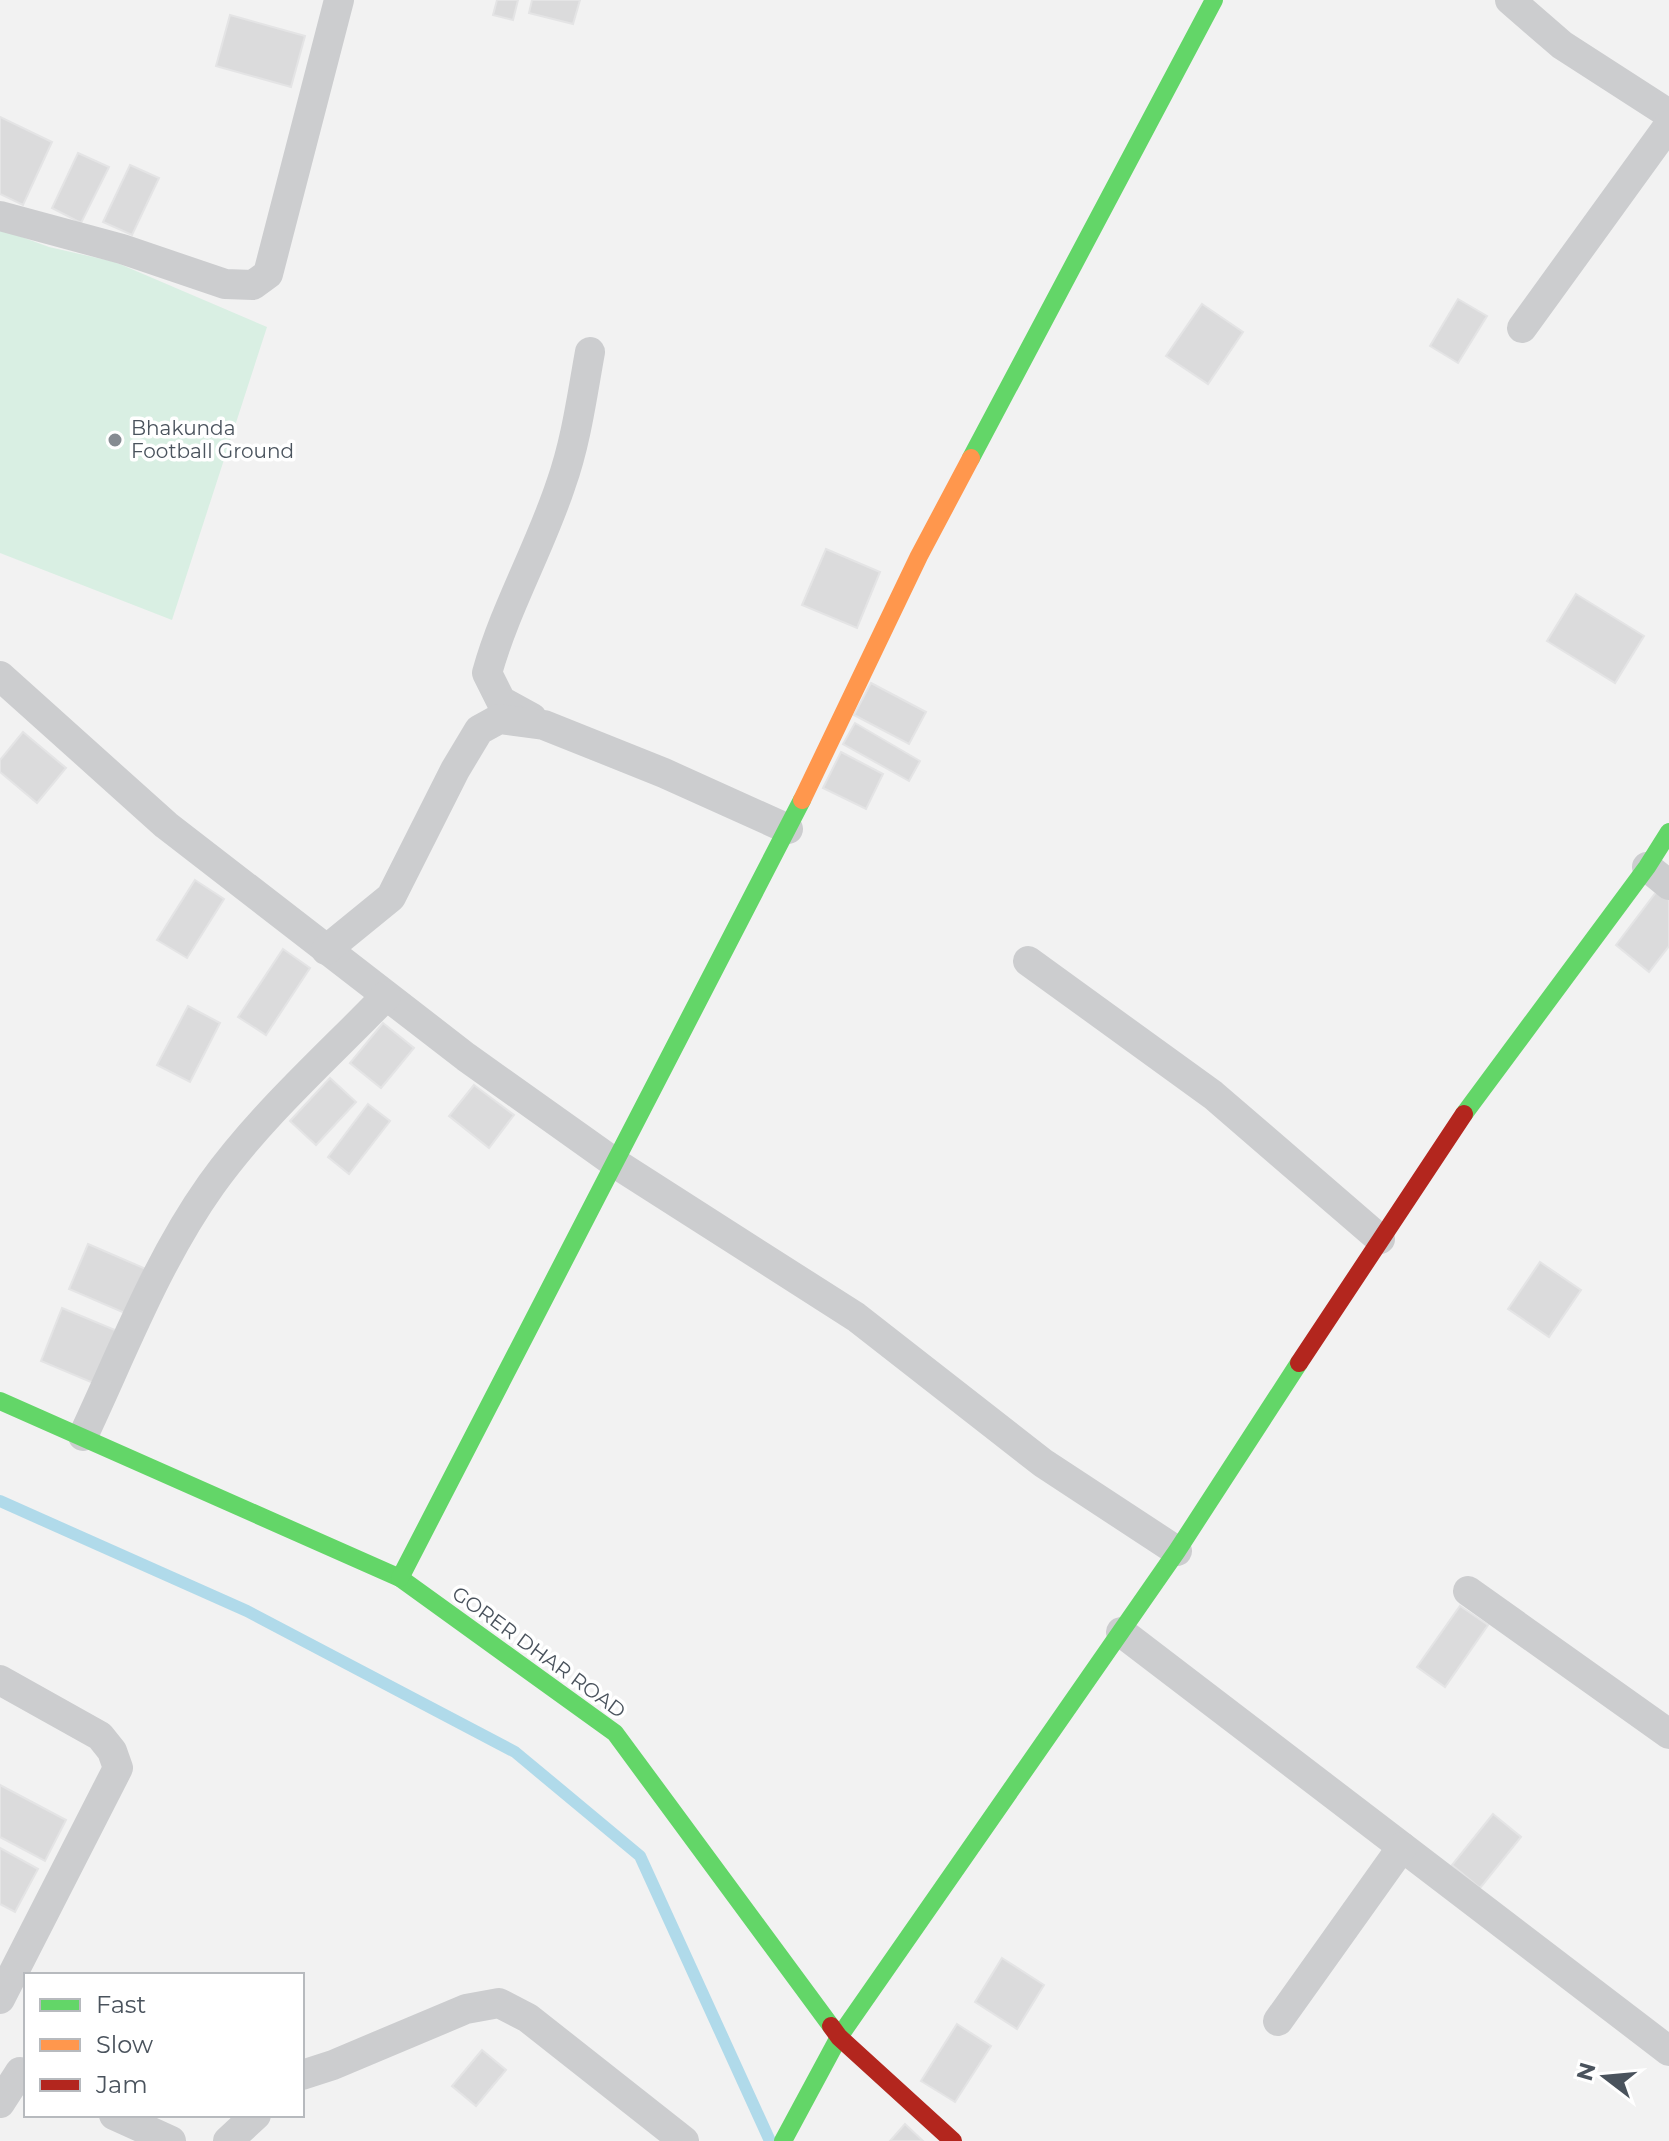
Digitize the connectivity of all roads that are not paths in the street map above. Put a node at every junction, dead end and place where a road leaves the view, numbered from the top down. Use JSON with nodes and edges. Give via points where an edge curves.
{"nodes":[{"id":1,"x":339,"y":0,"type":"edge"},
{"id":2,"x":1214,"y":0,"type":"edge"},
{"id":3,"x":1510,"y":0,"type":"edge"},
{"id":4,"x":1669,"y":114,"type":"edge"},
{"id":5,"x":1669,"y":125,"type":"edge"},
{"id":6,"x":0,"y":216,"type":"edge"},
{"id":7,"x":1522,"y":328,"type":"dead end"},
{"id":8,"x":590,"y":352,"type":"dead end"},
{"id":9,"x":0,"y":676,"type":"edge"},
{"id":10,"x":544,"y":725,"type":"junction"},
{"id":11,"x":788,"y":829,"type":"junction"},
{"id":12,"x":1669,"y":832,"type":"edge"},
{"id":13,"x":1658,"y":876,"type":"edge"},
{"id":14,"x":326,"y":950,"type":"junction"},
{"id":15,"x":1028,"y":961,"type":"dead end"},
{"id":16,"x":386,"y":996,"type":"junction"},
{"id":17,"x":615,"y":1163,"type":"junction"},
{"id":18,"x":1380,"y":1239,"type":"junction"},
{"id":19,"x":0,"y":1401,"type":"edge"},
{"id":20,"x":83,"y":1436,"type":"junction"},
{"id":21,"x":1177,"y":1551,"type":"junction"},
{"id":22,"x":400,"y":1578,"type":"junction"},
{"id":23,"x":1468,"y":1591,"type":"dead end"},
{"id":24,"x":1121,"y":1632,"type":"junction"},
{"id":25,"x":0,"y":1680,"type":"edge"},
{"id":26,"x":1669,"y":1734,"type":"edge"},
{"id":27,"x":1402,"y":1847,"type":"junction"},
{"id":28,"x":0,"y":1999,"type":"edge"},
{"id":29,"x":1278,"y":2021,"type":"dead end"},
{"id":30,"x":839,"y":2037,"type":"junction"},
{"id":31,"x":1669,"y":2051,"type":"edge"},
{"id":32,"x":15,"y":2070,"type":"edge"},
{"id":33,"x":304,"y":2074,"type":"edge"},
{"id":34,"x":0,"y":2103,"type":"edge"},
{"id":35,"x":118,"y":2117,"type":"edge"},
{"id":36,"x":254,"y":2117,"type":"edge"},
{"id":37,"x":786,"y":2137,"type":"edge"},
{"id":38,"x":171,"y":2141,"type":"edge"},
{"id":39,"x":228,"y":2141,"type":"edge"},
{"id":40,"x":684,"y":2141,"type":"edge"},
{"id":41,"x":953,"y":2141,"type":"edge"}],
"edges":[{"from":1,"to":6,"type":"street","via":[[268,274],[253,285],[225,284]]},
{"from":2,"to":11,"type":"street","via":[[919,556]]},
{"from":3,"to":4,"type":"street","via":[[1562,45]]},
{"from":5,"to":7,"type":"street"},
{"from":8,"to":10,"type":"street","via":[[562,483],[487,673],[501,701]]},
{"from":9,"to":14,"type":"street","via":[[166,825]]},
{"from":10,"to":11,"type":"street"},
{"from":10,"to":14,"type":"street","via":[[499,719],[479,730],[391,897]]},
{"from":11,"to":17,"type":"street"},
{"from":12,"to":13,"type":"street"},
{"from":13,"to":18,"type":"street","via":[[1443,1142]]},
{"from":14,"to":16,"type":"street"},
{"from":15,"to":18,"type":"street","via":[[1213,1095]]},
{"from":16,"to":17,"type":"street"},
{"from":16,"to":20,"type":"street","via":[[265,1119],[212,1184],[171,1248]]},
{"from":17,"to":21,"type":"street","via":[[856,1317],[1043,1463]]},
{"from":17,"to":22,"type":"street"},
{"from":18,"to":21,"type":"street"},
{"from":19,"to":20,"type":"street","name":"GORER DHAR ROAD"},
{"from":20,"to":22,"type":"street","name":"GORER DHAR ROAD"},
{"from":21,"to":24,"type":"street"},
{"from":22,"to":30,"type":"street","name":"GORER DHAR ROAD","via":[[615,1733]]},
{"from":23,"to":26,"type":"street"},
{"from":24,"to":27,"type":"street"},
{"from":24,"to":30,"type":"street"},
{"from":25,"to":28,"type":"street","via":[[100,1736],[118,1768]]},
{"from":27,"to":29,"type":"street"},
{"from":27,"to":31,"type":"street"},
{"from":30,"to":37,"type":"street"},
{"from":30,"to":41,"type":"street","name":"GORER DHAR ROAD"},
{"from":32,"to":34,"type":"street"},
{"from":33,"to":40,"type":"street","via":[[466,2009],[499,2003],[528,2018]]},
{"from":35,"to":38,"type":"street"},
{"from":36,"to":39,"type":"street"}]}
